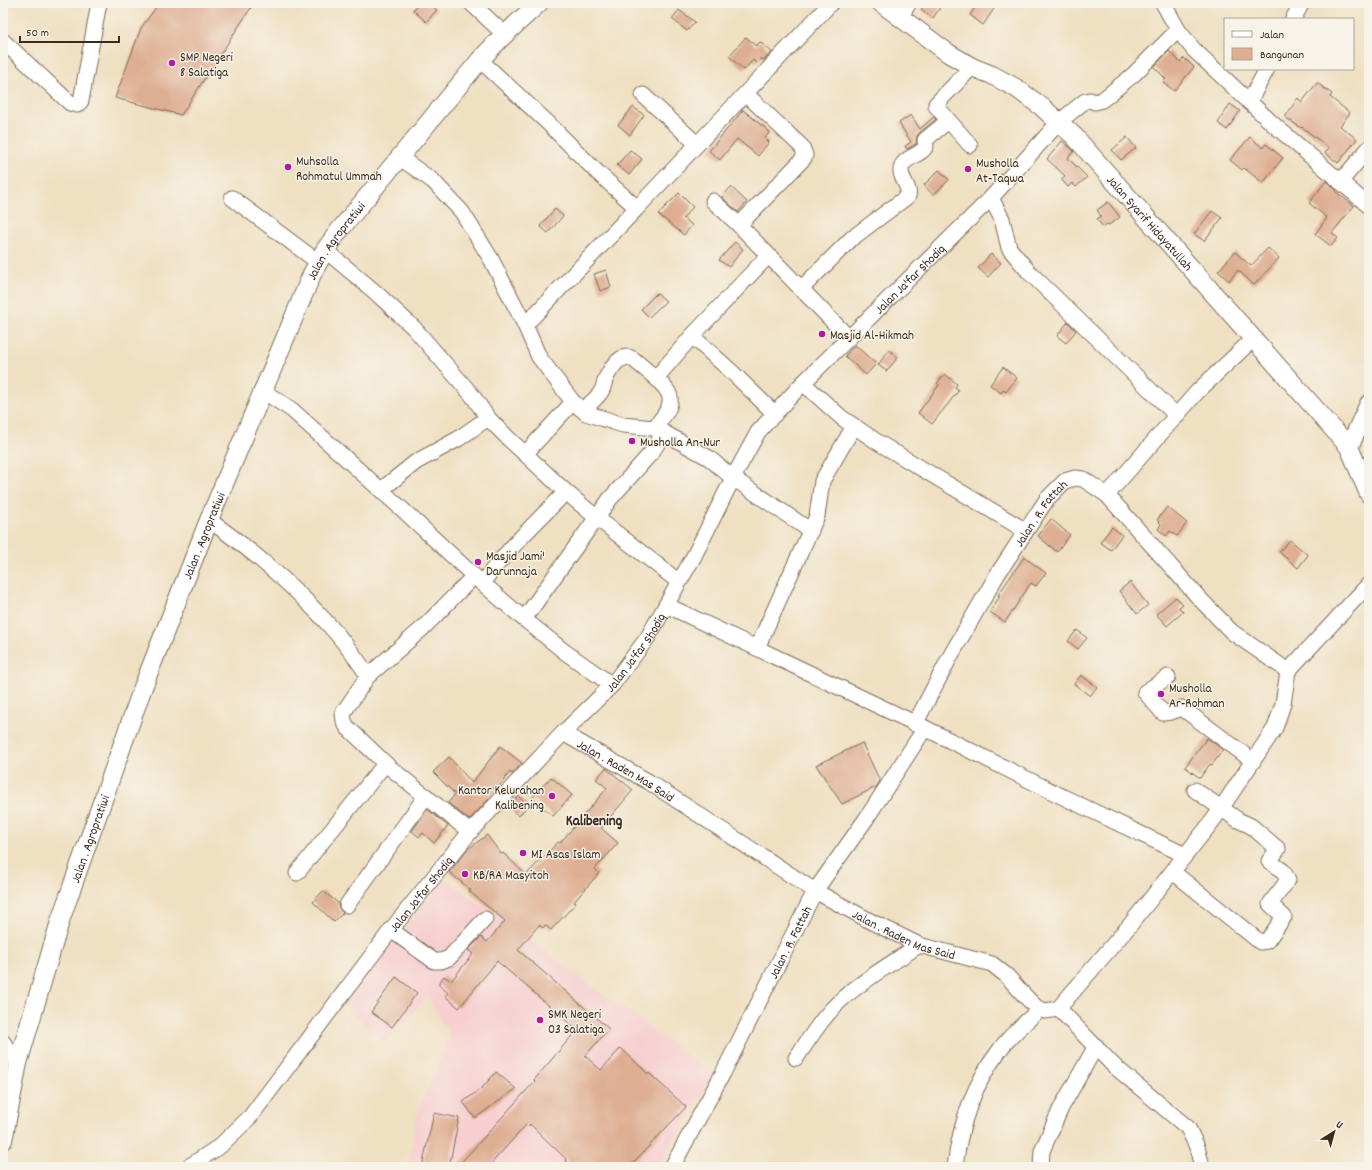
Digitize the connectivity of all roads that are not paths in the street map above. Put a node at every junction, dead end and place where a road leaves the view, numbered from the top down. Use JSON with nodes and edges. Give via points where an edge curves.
{"nodes":[{"id":1,"x":99,"y":3,"type":"edge"},
{"id":2,"x":471,"y":3,"type":"edge"},
{"id":3,"x":539,"y":3,"type":"edge"},
{"id":4,"x":831,"y":3,"type":"edge"},
{"id":5,"x":881,"y":3,"type":"edge"},
{"id":6,"x":1163,"y":3,"type":"edge"},
{"id":7,"x":1302,"y":3,"type":"edge"},
{"id":8,"x":904,"y":10,"type":"edge"},
{"id":9,"x":1294,"y":18,"type":"edge"},
{"id":10,"x":1178,"y":30,"type":"junction"},
{"id":11,"x":504,"y":34,"type":"junction"},
{"id":12,"x":3,"y":41,"type":"edge"},
{"id":13,"x":480,"y":60,"type":"junction"},
{"id":14,"x":972,"y":67,"type":"junction"},
{"id":15,"x":1266,"y":70,"type":"edge"},
{"id":16,"x":746,"y":94,"type":"junction"},
{"id":17,"x":643,"y":96,"type":"dead end"},
{"id":18,"x":1249,"y":102,"type":"junction"},
{"id":19,"x":948,"y":121,"type":"junction"},
{"id":20,"x":1059,"y":122,"type":"junction"},
{"id":21,"x":698,"y":144,"type":"junction"},
{"id":22,"x":970,"y":145,"type":"dead end"},
{"id":23,"x":1369,"y":148,"type":"edge"},
{"id":24,"x":400,"y":157,"type":"junction"},
{"id":25,"x":1340,"y":182,"type":"junction"},
{"id":26,"x":232,"y":198,"type":"dead end"},
{"id":27,"x":991,"y":198,"type":"junction"},
{"id":28,"x":713,"y":201,"type":"dead end"},
{"id":29,"x":1369,"y":206,"type":"edge"},
{"id":30,"x":637,"y":208,"type":"junction"},
{"id":31,"x":739,"y":225,"type":"junction"},
{"id":32,"x":322,"y":256,"type":"junction"},
{"id":33,"x":768,"y":256,"type":"junction"},
{"id":34,"x":801,"y":289,"type":"junction"},
{"id":35,"x":525,"y":325,"type":"junction"},
{"id":36,"x":692,"y":336,"type":"junction"},
{"id":37,"x":848,"y":338,"type":"junction"},
{"id":38,"x":1253,"y":339,"type":"junction"},
{"id":39,"x":656,"y":378,"type":"junction"},
{"id":40,"x":803,"y":383,"type":"junction"},
{"id":41,"x":263,"y":391,"type":"junction"},
{"id":42,"x":578,"y":406,"type":"junction"},
{"id":43,"x":775,"y":414,"type":"junction"},
{"id":44,"x":1366,"y":414,"type":"edge"},
{"id":45,"x":1177,"y":416,"type":"junction"},
{"id":46,"x":488,"y":418,"type":"junction"},
{"id":47,"x":854,"y":426,"type":"junction"},
{"id":48,"x":658,"y":430,"type":"junction"},
{"id":49,"x":1349,"y":447,"type":"junction"},
{"id":50,"x":525,"y":454,"type":"junction"},
{"id":51,"x":733,"y":478,"type":"junction"},
{"id":52,"x":381,"y":490,"type":"junction"},
{"id":53,"x":566,"y":492,"type":"junction"},
{"id":54,"x":1369,"y":494,"type":"edge"},
{"id":55,"x":1107,"y":495,"type":"junction"},
{"id":56,"x":598,"y":518,"type":"junction"},
{"id":57,"x":209,"y":520,"type":"junction"},
{"id":58,"x":811,"y":531,"type":"junction"},
{"id":59,"x":1026,"y":531,"type":"junction"},
{"id":60,"x":478,"y":579,"type":"junction"},
{"id":61,"x":680,"y":582,"type":"junction"},
{"id":62,"x":1369,"y":584,"type":"edge"},
{"id":63,"x":666,"y":605,"type":"junction"},
{"id":64,"x":524,"y":619,"type":"junction"},
{"id":65,"x":757,"y":648,"type":"junction"},
{"id":66,"x":1288,"y":671,"type":"junction"},
{"id":67,"x":368,"y":676,"type":"junction"},
{"id":68,"x":1168,"y":677,"type":"dead end"},
{"id":69,"x":612,"y":685,"type":"junction"},
{"id":70,"x":920,"y":726,"type":"junction"},
{"id":71,"x":563,"y":733,"type":"junction"},
{"id":72,"x":1253,"y":761,"type":"junction"},
{"id":73,"x":385,"y":764,"type":"junction"},
{"id":74,"x":1195,"y":790,"type":"dead end"},
{"id":75,"x":426,"y":796,"type":"junction"},
{"id":76,"x":1222,"y":808,"type":"junction"},
{"id":77,"x":470,"y":832,"type":"junction"},
{"id":78,"x":1186,"y":855,"type":"junction"},
{"id":79,"x":1172,"y":872,"type":"junction"},
{"id":80,"x":297,"y":874,"type":"dead end"},
{"id":81,"x":815,"y":890,"type":"junction"},
{"id":82,"x":347,"y":905,"type":"dead end"},
{"id":83,"x":485,"y":919,"type":"dead end"},
{"id":84,"x":391,"y":930,"type":"junction"},
{"id":85,"x":919,"y":945,"type":"junction"},
{"id":86,"x":1040,"y":1009,"type":"junction"},
{"id":87,"x":1058,"y":1010,"type":"junction"},
{"id":88,"x":3,"y":1042,"type":"edge"},
{"id":89,"x":1096,"y":1046,"type":"junction"},
{"id":90,"x":796,"y":1058,"type":"dead end"},
{"id":91,"x":18,"y":1063,"type":"junction"},
{"id":92,"x":3,"y":1140,"type":"edge"},
{"id":93,"x":188,"y":1167,"type":"edge"},
{"id":94,"x":672,"y":1167,"type":"edge"},
{"id":95,"x":955,"y":1167,"type":"edge"},
{"id":96,"x":1041,"y":1167,"type":"edge"},
{"id":97,"x":1202,"y":1167,"type":"edge"}],
"edges":[{"from":1,"to":12,"type":"street","via":[[81,101],[78,104],[70,103]]},
{"from":2,"to":11,"type":"street"},
{"from":3,"to":11,"type":"street","name":"Jalan . Agropratiwi"},
{"from":4,"to":16,"type":"street"},
{"from":5,"to":8,"type":"street","name":"Jalan Syarif Hidayatullah"},
{"from":6,"to":10,"type":"street"},
{"from":7,"to":9,"type":"street"},
{"from":8,"to":14,"type":"street","name":"Jalan Syarif Hidayatullah","via":[[948,53]]},
{"from":10,"to":18,"type":"street","via":[[1194,50]]},
{"from":10,"to":20,"type":"street","name":"Jalan Ja'far Shodiq","via":[[1133,75],[1102,100],[1085,102]]},
{"from":11,"to":13,"type":"street","name":"Jalan . Agropratiwi"},
{"from":13,"to":24,"type":"street","name":"Jalan . Agropratiwi"},
{"from":13,"to":30,"type":"street"},
{"from":14,"to":19,"type":"street","via":[[936,104]]},
{"from":14,"to":20,"type":"street","name":"Jalan Syarif Hidayatullah","via":[[1016,88]]},
{"from":15,"to":18,"type":"street"},
{"from":16,"to":21,"type":"street"},
{"from":16,"to":31,"type":"street","via":[[802,148],[805,155]]},
{"from":17,"to":21,"type":"street"},
{"from":18,"to":25,"type":"street"},
{"from":19,"to":22,"type":"street"},
{"from":19,"to":34,"type":"street","via":[[924,142],[924,150],[901,167],[908,196],[851,239]]},
{"from":20,"to":27,"type":"street","name":"Jalan Ja'far Shodiq"},
{"from":20,"to":38,"type":"street","name":"Jalan Syarif Hidayatullah"},
{"from":21,"to":30,"type":"street"},
{"from":23,"to":25,"type":"street"},
{"from":24,"to":32,"type":"street","name":"Jalan . Agropratiwi","via":[[338,232]]},
{"from":24,"to":35,"type":"street","via":[[433,181],[462,212],[491,259]]},
{"from":25,"to":29,"type":"street"},
{"from":26,"to":32,"type":"street"},
{"from":27,"to":37,"type":"street","name":"Jalan Ja'far Shodiq"},
{"from":27,"to":45,"type":"street","via":[[1002,219],[1009,248],[1029,272]]},
{"from":28,"to":31,"type":"street"},
{"from":30,"to":35,"type":"street"},
{"from":31,"to":33,"type":"street"},
{"from":32,"to":41,"type":"street","name":"Jalan . Agropratiwi"},
{"from":32,"to":46,"type":"street","via":[[374,291],[414,328]]},
{"from":33,"to":34,"type":"street"},
{"from":33,"to":36,"type":"street"},
{"from":34,"to":37,"type":"street"},
{"from":35,"to":42,"type":"street","via":[[539,357]]},
{"from":36,"to":39,"type":"street"},
{"from":36,"to":43,"type":"street"},
{"from":37,"to":40,"type":"street","name":"Jalan Ja'far Shodiq"},
{"from":38,"to":45,"type":"street","via":[[1197,392]]},
{"from":38,"to":49,"type":"street","name":"Jalan Syarif Hidayatullah"},
{"from":39,"to":42,"type":"street","via":[[633,359],[625,357],[618,361],[595,399]]},
{"from":39,"to":48,"type":"street","via":[[669,393],[670,400],[669,409]]},
{"from":40,"to":43,"type":"street","name":"Jalan Ja'far Shodiq"},
{"from":40,"to":47,"type":"street"},
{"from":41,"to":52,"type":"street","via":[[292,410]]},
{"from":41,"to":57,"type":"street","name":"Jalan . Agropratiwi"},
{"from":42,"to":48,"type":"street","via":[[586,413],[623,425]]},
{"from":42,"to":50,"type":"street"},
{"from":43,"to":51,"type":"street","name":"Jalan Ja'far Shodiq","via":[[758,432]]},
{"from":44,"to":49,"type":"street"},
{"from":45,"to":55,"type":"street"},
{"from":46,"to":50,"type":"street"},
{"from":46,"to":52,"type":"street","via":[[458,439],[416,462]]},
{"from":47,"to":58,"type":"street","via":[[822,481],[818,516]]},
{"from":47,"to":59,"type":"street"},
{"from":48,"to":51,"type":"street","via":[[709,458]]},
{"from":48,"to":56,"type":"street","via":[[659,441],[652,452],[610,499]]},
{"from":49,"to":54,"type":"street","name":"Jalan Syarif Hidayatullah"},
{"from":50,"to":53,"type":"street"},
{"from":51,"to":58,"type":"street"},
{"from":51,"to":61,"type":"street","name":"Jalan Ja'far Shodiq"},
{"from":52,"to":60,"type":"street"},
{"from":53,"to":56,"type":"street"},
{"from":53,"to":60,"type":"street","via":[[497,564]]},
{"from":55,"to":59,"type":"street","name":"Jalan . R. Fattah","via":[[1082,479],[1065,481],[1047,500]]},
{"from":55,"to":66,"type":"street","name":"Jalan . R. Fattah","via":[[1232,632]]},
{"from":56,"to":61,"type":"street"},
{"from":56,"to":64,"type":"street"},
{"from":57,"to":67,"type":"street","via":[[241,542],[291,585],[327,623]]},
{"from":57,"to":91,"type":"street","name":"Jalan . Agropratiwi","via":[[143,687],[61,918]]},
{"from":58,"to":65,"type":"street"},
{"from":59,"to":70,"type":"street","name":"Jalan . R. Fattah","via":[[993,582],[951,656]]},
{"from":60,"to":64,"type":"street"},
{"from":60,"to":67,"type":"street"},
{"from":61,"to":63,"type":"street","name":"Jalan Ja'far Shodiq"},
{"from":62,"to":66,"type":"street"},
{"from":63,"to":65,"type":"street"},
{"from":63,"to":69,"type":"street","name":"Jalan Ja'far Shodiq","via":[[648,637]]},
{"from":64,"to":69,"type":"street"},
{"from":65,"to":70,"type":"street"},
{"from":66,"to":72,"type":"street","via":[[1283,704],[1275,728]]},
{"from":67,"to":73,"type":"street","via":[[343,713],[344,721]]},
{"from":68,"to":72,"type":"street","via":[[1145,692],[1163,713],[1182,708]]},
{"from":69,"to":71,"type":"street","name":"Jalan Ja'far Shodiq"},
{"from":70,"to":78,"type":"street"},
{"from":70,"to":81,"type":"street","name":"Jalan . R. Fattah","via":[[866,819]]},
{"from":71,"to":77,"type":"street","name":"Jalan Ja'far Shodiq"},
{"from":71,"to":81,"type":"street","name":"Jalan . Raden Mas Said","via":[[649,782]]},
{"from":72,"to":76,"type":"street"},
{"from":73,"to":75,"type":"street"},
{"from":73,"to":80,"type":"street"},
{"from":74,"to":76,"type":"street"},
{"from":75,"to":77,"type":"street"},
{"from":75,"to":82,"type":"street"},
{"from":76,"to":78,"type":"street"},
{"from":76,"to":79,"type":"street","via":[[1251,826],[1278,849],[1269,860],[1283,871],[1288,880],[1270,904],[1284,917],[1266,941],[1260,942]]},
{"from":77,"to":84,"type":"street","name":"Jalan Ja'far Shodiq"},
{"from":78,"to":79,"type":"street"},
{"from":79,"to":87,"type":"street","via":[[1130,926]]},
{"from":81,"to":85,"type":"street","name":"Jalan . Raden Mas Said"},
{"from":81,"to":94,"type":"street","name":"Jalan . R. Fattah"},
{"from":83,"to":84,"type":"street","via":[[449,958],[441,961],[434,961]]},
{"from":84,"to":93,"type":"street","name":"Jalan Ja'far Shodiq","via":[[250,1117],[220,1146]]},
{"from":85,"to":86,"type":"street","name":"Jalan . Raden Mas Said","via":[[992,964],[1007,976],[1031,1004]]},
{"from":85,"to":90,"type":"street","via":[[841,1000]]},
{"from":86,"to":87,"type":"street"},
{"from":86,"to":95,"type":"street","via":[[1014,1032],[979,1082],[963,1124]]},
{"from":87,"to":89,"type":"street"},
{"from":88,"to":91,"type":"street"},
{"from":89,"to":96,"type":"street","via":[[1061,1108],[1042,1151]]},
{"from":89,"to":97,"type":"street","via":[[1113,1065],[1188,1128],[1197,1147]]},
{"from":91,"to":92,"type":"street","name":"Jalan . Agropratiwi"}]}
